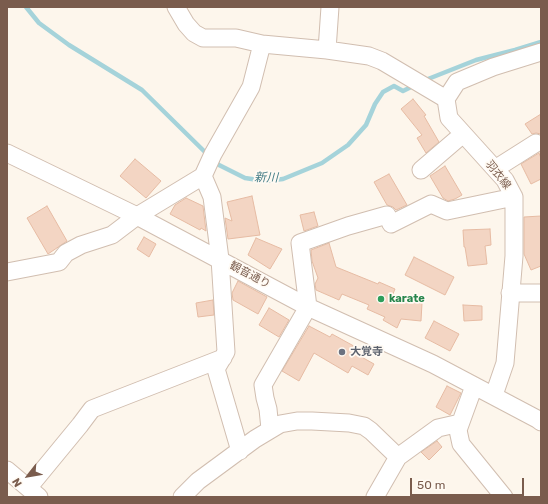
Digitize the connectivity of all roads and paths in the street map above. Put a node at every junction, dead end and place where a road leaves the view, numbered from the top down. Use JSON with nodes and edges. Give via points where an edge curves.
{"nodes":[{"id":1,"x":176,"y":7,"type":"edge"},
{"id":2,"x":330,"y":7,"type":"edge"},
{"id":3,"x":262,"y":44,"type":"junction"},
{"id":4,"x":327,"y":50,"type":"junction"},
{"id":5,"x":541,"y":52,"type":"edge"},
{"id":6,"x":446,"y":98,"type":"junction"},
{"id":7,"x":463,"y":134,"type":"junction"},
{"id":8,"x":536,"y":142,"type":"dead end"},
{"id":9,"x":7,"y":153,"type":"edge"},
{"id":10,"x":495,"y":169,"type":"junction"},
{"id":11,"x":421,"y":170,"type":"dead end"},
{"id":12,"x":204,"y":175,"type":"junction"},
{"id":13,"x":514,"y":197,"type":"junction"},
{"id":14,"x":137,"y":216,"type":"junction"},
{"id":15,"x":220,"y":259,"type":"junction"},
{"id":16,"x":7,"y":272,"type":"edge"},
{"id":17,"x":541,"y":292,"type":"edge"},
{"id":18,"x":510,"y":293,"type":"junction"},
{"id":19,"x":308,"y":307,"type":"junction"},
{"id":20,"x":222,"y":358,"type":"junction"},
{"id":21,"x":474,"y":386,"type":"junction"},
{"id":22,"x":494,"y":396,"type":"junction"},
{"id":23,"x":540,"y":420,"type":"edge"},
{"id":24,"x":460,"y":424,"type":"junction"},
{"id":25,"x":270,"y":429,"type":"junction"},
{"id":26,"x":240,"y":451,"type":"junction"},
{"id":27,"x":398,"y":457,"type":"junction"},
{"id":28,"x":7,"y":470,"type":"edge"},
{"id":29,"x":34,"y":492,"type":"edge"},
{"id":30,"x":192,"y":494,"type":"edge"},
{"id":31,"x":375,"y":497,"type":"edge"},
{"id":32,"x":504,"y":497,"type":"edge"}],
"edges":[{"from":1,"to":3,"type":"street","via":[[186,24],[203,38],[236,38]]},
{"from":2,"to":4,"type":"street"},
{"from":3,"to":4,"type":"street"},
{"from":3,"to":12,"type":"street","via":[[252,87],[213,154]]},
{"from":4,"to":6,"type":"street","via":[[369,56],[382,61]]},
{"from":5,"to":6,"type":"street","via":[[493,67],[457,82]]},
{"from":6,"to":7,"type":"street","name":"羽衣線","via":[[449,118]]},
{"from":7,"to":10,"type":"street","name":"羽衣線"},
{"from":7,"to":11,"type":"street"},
{"from":8,"to":10,"type":"street"},
{"from":9,"to":14,"type":"street","name":"観音通り"},
{"from":10,"to":13,"type":"street","name":"羽衣線","via":[[505,180]]},
{"from":12,"to":14,"type":"street"},
{"from":12,"to":15,"type":"street","via":[[212,196]]},
{"from":13,"to":18,"type":"street","name":"羽衣線","via":[[514,256]]},
{"from":13,"to":19,"type":"street","via":[[447,211],[431,204],[391,224],[386,215],[300,243]]},
{"from":14,"to":15,"type":"street","name":"観音通り"},
{"from":14,"to":16,"type":"street","via":[[112,235],[66,253],[59,262]]},
{"from":15,"to":19,"type":"street","name":"観音通り"},
{"from":15,"to":20,"type":"street","via":[[226,352]]},
{"from":17,"to":18,"type":"street"},
{"from":18,"to":22,"type":"street","name":"羽衣線","via":[[506,363]]},
{"from":19,"to":21,"type":"street","name":"観音通り","via":[[433,364]]},
{"from":19,"to":25,"type":"street","via":[[263,385]]},
{"from":20,"to":26,"type":"street","via":[[216,369]]},
{"from":20,"to":29,"type":"street","via":[[92,409]]},
{"from":21,"to":22,"type":"street","name":"観音通り"},
{"from":21,"to":24,"type":"street"},
{"from":22,"to":23,"type":"street","name":"観音通り"},
{"from":24,"to":27,"type":"street","via":[[438,428]]},
{"from":24,"to":32,"type":"street","via":[[458,430],[461,444]]},
{"from":25,"to":26,"type":"street"},
{"from":25,"to":27,"type":"street","via":[[280,424],[296,422],[357,424],[371,431]]},
{"from":26,"to":30,"type":"street","via":[[198,481]]},
{"from":27,"to":31,"type":"street"},
{"from":28,"to":29,"type":"street"}]}
